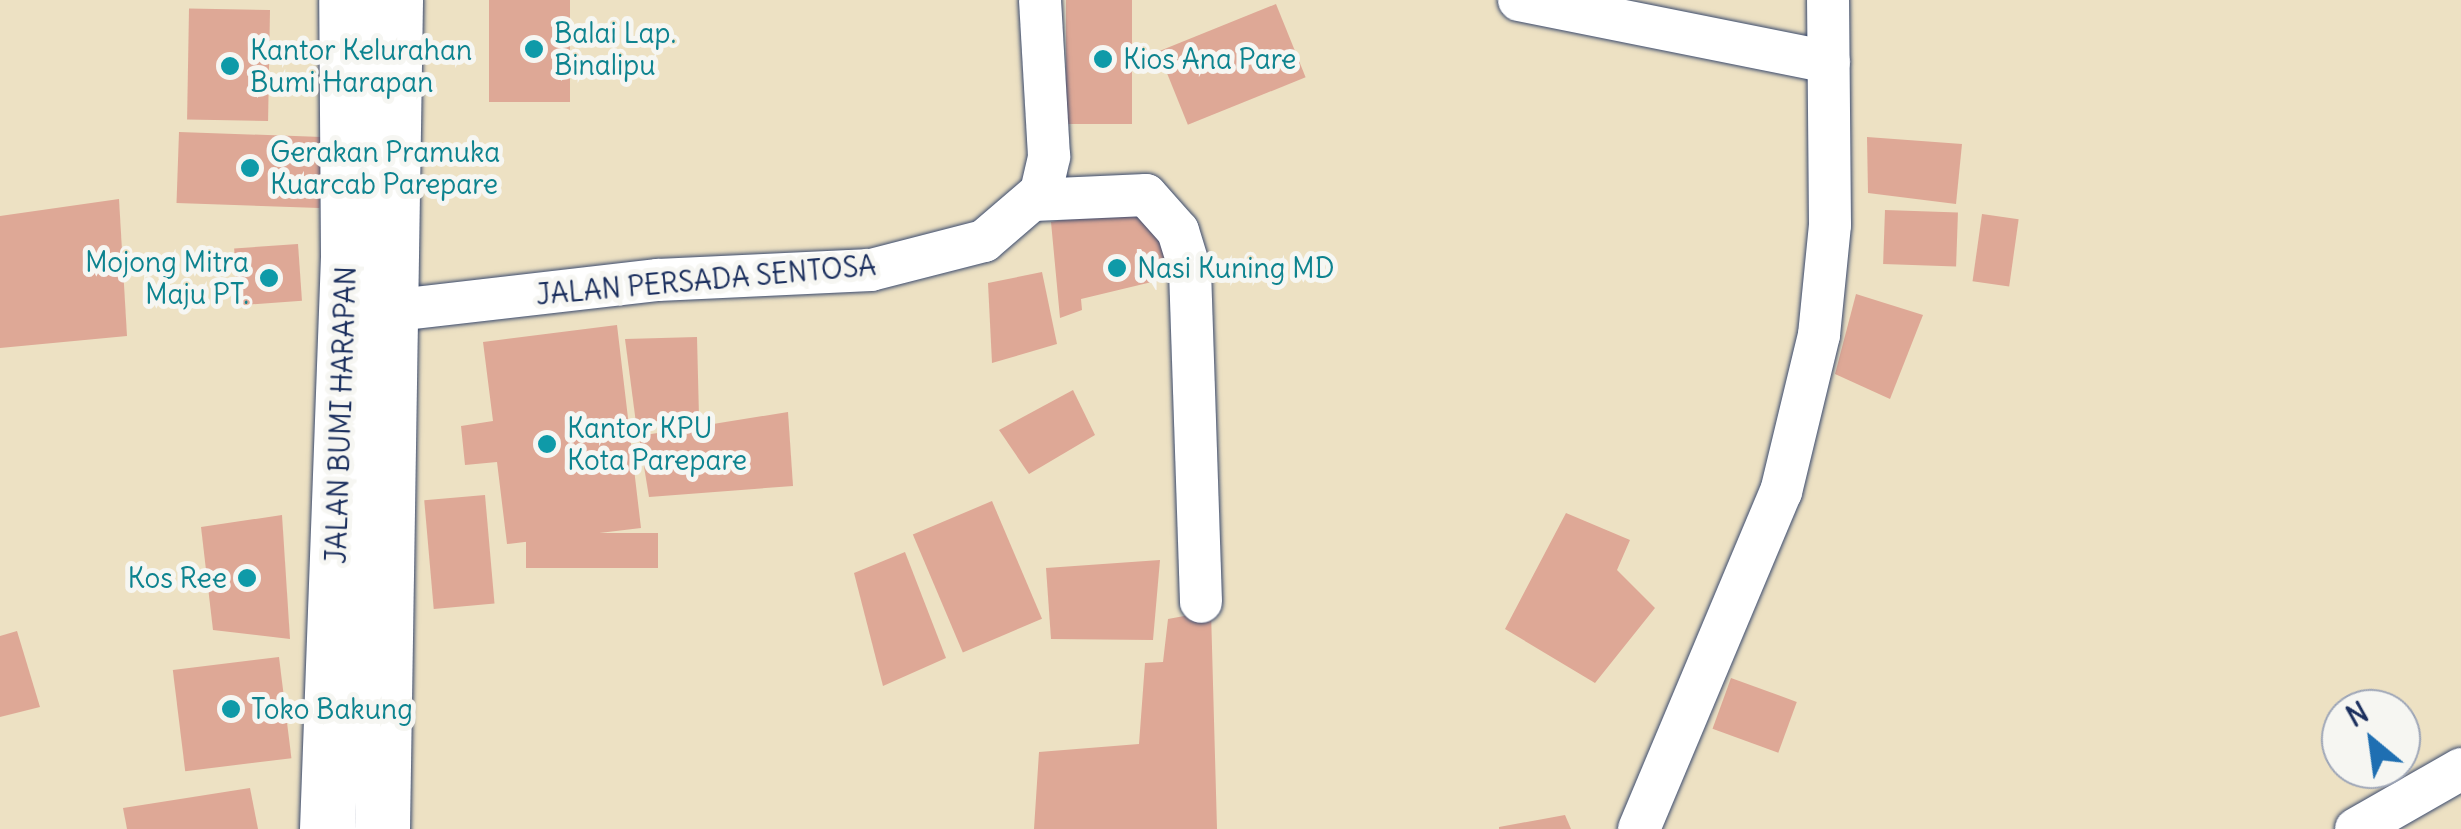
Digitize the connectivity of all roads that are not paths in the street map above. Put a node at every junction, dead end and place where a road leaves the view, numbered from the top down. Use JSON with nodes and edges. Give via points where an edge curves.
{"nodes":[{"id":1,"x":346,"y":0,"type":"edge"},
{"id":2,"x":395,"y":0,"type":"edge"},
{"id":3,"x":1040,"y":0,"type":"edge"},
{"id":4,"x":1519,"y":0,"type":"edge"},
{"id":5,"x":1828,"y":0,"type":"edge"},
{"id":6,"x":1829,"y":62,"type":"junction"},
{"id":7,"x":1034,"y":200,"type":"junction"},
{"id":8,"x":396,"y":310,"type":"junction"},
{"id":9,"x":1201,"y":602,"type":"dead end"},
{"id":10,"x":2461,"y":769,"type":"edge"},
{"id":11,"x":327,"y":829,"type":"edge"},
{"id":12,"x":382,"y":829,"type":"edge"},
{"id":13,"x":1639,"y":829,"type":"edge"},
{"id":14,"x":2356,"y":829,"type":"edge"}],
"edges":[{"from":1,"to":11,"type":"street","name":"JALAN BUMI HARAPAN","via":[[348,258]]},
{"from":2,"to":8,"type":"street","name":"JALAN BUMI HARAPAN"},
{"from":3,"to":7,"type":"street","via":[[1051,120]]},
{"from":4,"to":6,"type":"street"},
{"from":5,"to":6,"type":"street"},
{"from":6,"to":13,"type":"street","via":[[1830,226],[1819,335],[1781,492]]},
{"from":7,"to":8,"type":"street","name":"JALAN PERSADA SENTOSA","via":[[984,241],[870,270],[658,280]]},
{"from":7,"to":9,"type":"street","via":[[1146,195],[1178,231],[1190,270]]},
{"from":8,"to":12,"type":"street","name":"JALAN BUMI HARAPAN"},
{"from":10,"to":14,"type":"street"}]}
